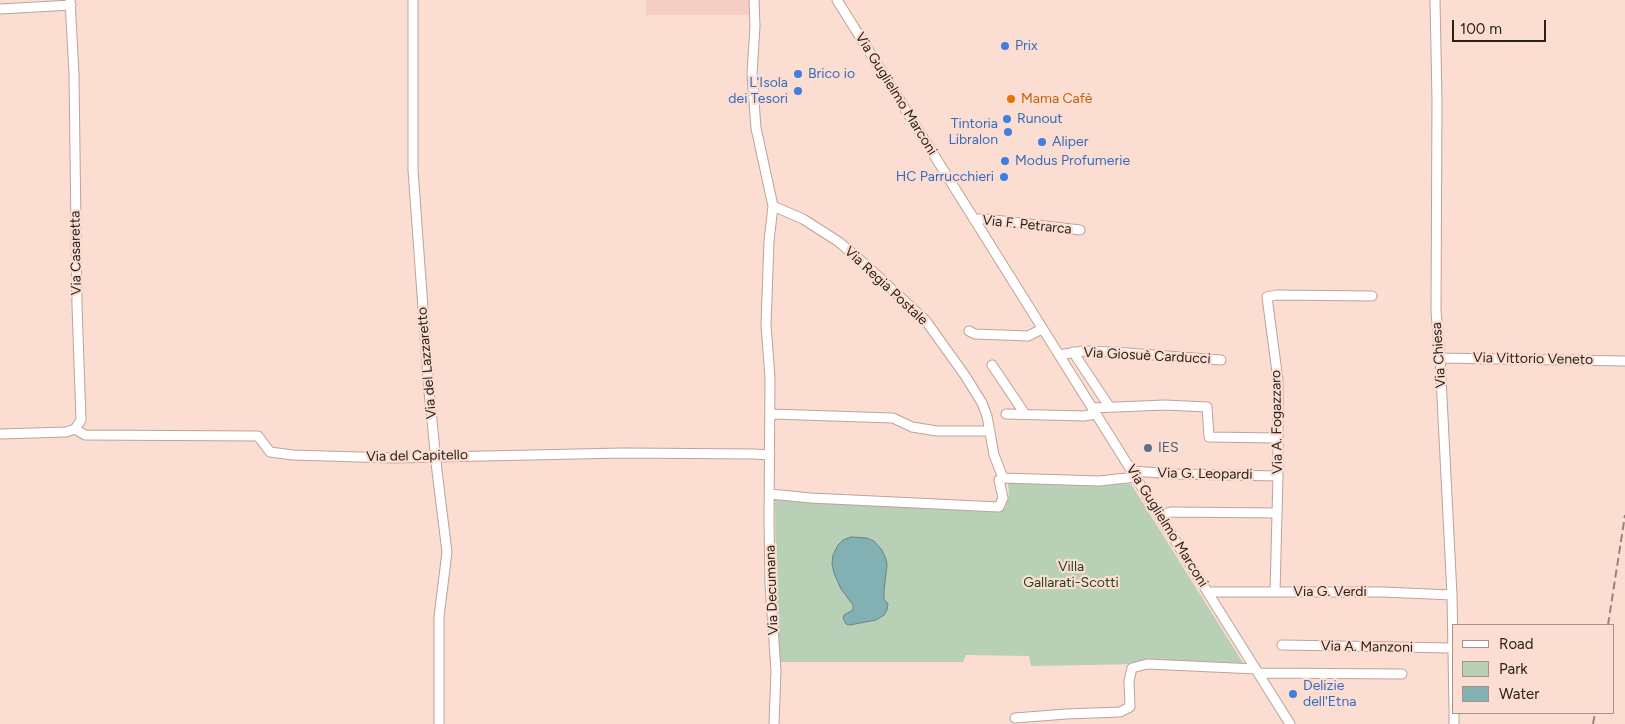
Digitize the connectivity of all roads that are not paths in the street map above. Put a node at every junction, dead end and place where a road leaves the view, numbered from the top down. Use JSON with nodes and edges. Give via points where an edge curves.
{"nodes":[{"id":1,"x":413,"y":0,"type":"edge"},
{"id":2,"x":754,"y":0,"type":"edge"},
{"id":3,"x":837,"y":0,"type":"edge"},
{"id":4,"x":1435,"y":0,"type":"edge"},
{"id":5,"x":71,"y":2,"type":"edge"},
{"id":6,"x":0,"y":9,"type":"edge"},
{"id":7,"x":773,"y":206,"type":"junction"},
{"id":8,"x":974,"y":219,"type":"junction"},
{"id":9,"x":1080,"y":230,"type":"dead end"},
{"id":10,"x":1372,"y":296,"type":"dead end"},
{"id":11,"x":1042,"y":329,"type":"junction"},
{"id":12,"x":969,"y":331,"type":"dead end"},
{"id":13,"x":1073,"y":352,"type":"junction"},
{"id":14,"x":1059,"y":355,"type":"junction"},
{"id":15,"x":1440,"y":358,"type":"junction"},
{"id":16,"x":1221,"y":360,"type":"dead end"},
{"id":17,"x":1625,"y":362,"type":"edge"},
{"id":18,"x":992,"y":365,"type":"dead end"},
{"id":19,"x":1109,"y":406,"type":"junction"},
{"id":20,"x":1094,"y":411,"type":"junction"},
{"id":21,"x":770,"y":414,"type":"junction"},
{"id":22,"x":1006,"y":414,"type":"dead end"},
{"id":23,"x":1025,"y":414,"type":"junction"},
{"id":24,"x":75,"y":429,"type":"junction"},
{"id":25,"x":990,"y":431,"type":"junction"},
{"id":26,"x":0,"y":434,"type":"edge"},
{"id":27,"x":1278,"y":438,"type":"junction"},
{"id":28,"x":770,"y":456,"type":"junction"},
{"id":29,"x":435,"y":457,"type":"junction"},
{"id":30,"x":1134,"y":474,"type":"junction"},
{"id":31,"x":1278,"y":476,"type":"junction"},
{"id":32,"x":1003,"y":478,"type":"junction"},
{"id":33,"x":770,"y":494,"type":"junction"},
{"id":34,"x":1277,"y":513,"type":"junction"},
{"id":35,"x":1160,"y":515,"type":"junction"},
{"id":36,"x":1208,"y":592,"type":"junction"},
{"id":37,"x":1275,"y":592,"type":"junction"},
{"id":38,"x":1452,"y":595,"type":"junction"},
{"id":39,"x":1282,"y":645,"type":"dead end"},
{"id":40,"x":1452,"y":648,"type":"joint"},
{"id":41,"x":1257,"y":671,"type":"junction"},
{"id":42,"x":1402,"y":674,"type":"dead end"},
{"id":43,"x":1015,"y":718,"type":"dead end"},
{"id":44,"x":439,"y":724,"type":"edge"},
{"id":45,"x":774,"y":724,"type":"edge"},
{"id":46,"x":1290,"y":724,"type":"edge"}],
"edges":[{"from":1,"to":29,"type":"street","name":"Via del Lazzaretto","via":[[413,170]]},
{"from":2,"to":7,"type":"street","name":"Via Decumana","via":[[752,74],[756,128]]},
{"from":3,"to":8,"type":"street","name":"Via Guglielmo Marconi"},
{"from":4,"to":15,"type":"street","name":"Via Chiesa","via":[[1436,311]]},
{"from":5,"to":6,"type":"street"},
{"from":5,"to":24,"type":"street","name":"Via Casaretta","via":[[81,420]]},
{"from":7,"to":21,"type":"street","name":"Via Decumana","via":[[766,325]]},
{"from":7,"to":25,"type":"street","name":"Via Regia Postale","via":[[803,219],[838,242],[926,321],[982,403]]},
{"from":8,"to":9,"type":"street","name":"Via F. Petrarca"},
{"from":8,"to":11,"type":"street","name":"Via Guglielmo Marconi"},
{"from":10,"to":27,"type":"street","name":"Via A. Fogazzaro","via":[[1267,297],[1278,380]]},
{"from":11,"to":12,"type":"street","via":[[1028,336]]},
{"from":11,"to":14,"type":"street","name":"Via Guglielmo Marconi"},
{"from":13,"to":14,"type":"street","name":"Via Giosuè Carducci"},
{"from":13,"to":16,"type":"street","name":"Via Giosuè Carducci"},
{"from":13,"to":19,"type":"street","name":"Via Giosuè Carducci"},
{"from":14,"to":20,"type":"street","name":"Via Guglielmo Marconi"},
{"from":15,"to":17,"type":"street","name":"Via Vittorio Veneto"},
{"from":15,"to":38,"type":"street","name":"Via Chiesa"},
{"from":18,"to":23,"type":"street"},
{"from":19,"to":20,"type":"street"},
{"from":19,"to":27,"type":"street","via":[[1207,407],[1209,437]]},
{"from":20,"to":23,"type":"street","via":[[1084,416]]},
{"from":20,"to":30,"type":"street","name":"Via Guglielmo Marconi"},
{"from":21,"to":25,"type":"street","via":[[893,418],[912,427],[937,431]]},
{"from":21,"to":28,"type":"street","name":"Via Decumana"},
{"from":22,"to":23,"type":"street"},
{"from":24,"to":26,"type":"street"},
{"from":24,"to":29,"type":"street","name":"Via del Capitello","via":[[85,436],[258,436],[270,452],[294,454]]},
{"from":25,"to":32,"type":"street","name":"Via Regia Postale","via":[[994,455]]},
{"from":27,"to":31,"type":"street","name":"Via A. Fogazzaro"},
{"from":28,"to":29,"type":"street","name":"Via del Capitello","via":[[608,453]]},
{"from":28,"to":33,"type":"street","name":"Via Decumana"},
{"from":29,"to":44,"type":"street","name":"Via del Lazzaretto","via":[[447,552],[438,617]]},
{"from":30,"to":31,"type":"street","name":"Via G. Leopardi"},
{"from":30,"to":32,"type":"street","via":[[1100,481]]},
{"from":30,"to":35,"type":"street","name":"Via Guglielmo Marconi"},
{"from":31,"to":34,"type":"street","name":"Via A. Fogazzaro"},
{"from":32,"to":33,"type":"street","name":"Via Regia Postale","via":[[999,480],[1003,498],[999,507]]},
{"from":33,"to":45,"type":"street","name":"Via Decumana","via":[[770,584],[776,671]]},
{"from":34,"to":35,"type":"street","via":[[1171,512]]},
{"from":34,"to":37,"type":"street","name":"Via A. Fogazzaro"},
{"from":35,"to":36,"type":"street","name":"Via Guglielmo Marconi"},
{"from":36,"to":37,"type":"street","name":"Via G. Verdi"},
{"from":36,"to":41,"type":"street","name":"Via Guglielmo Marconi"},
{"from":37,"to":38,"type":"street","name":"Via G. Verdi"},
{"from":38,"to":40,"type":"street","name":"Via Chiesa"},
{"from":39,"to":40,"type":"street","name":"Via A. Manzoni"},
{"from":41,"to":42,"type":"street"},
{"from":41,"to":43,"type":"street","via":[[1147,664],[1132,668],[1130,707],[1120,712]]},
{"from":41,"to":46,"type":"street","name":"Via Guglielmo Marconi"}]}
